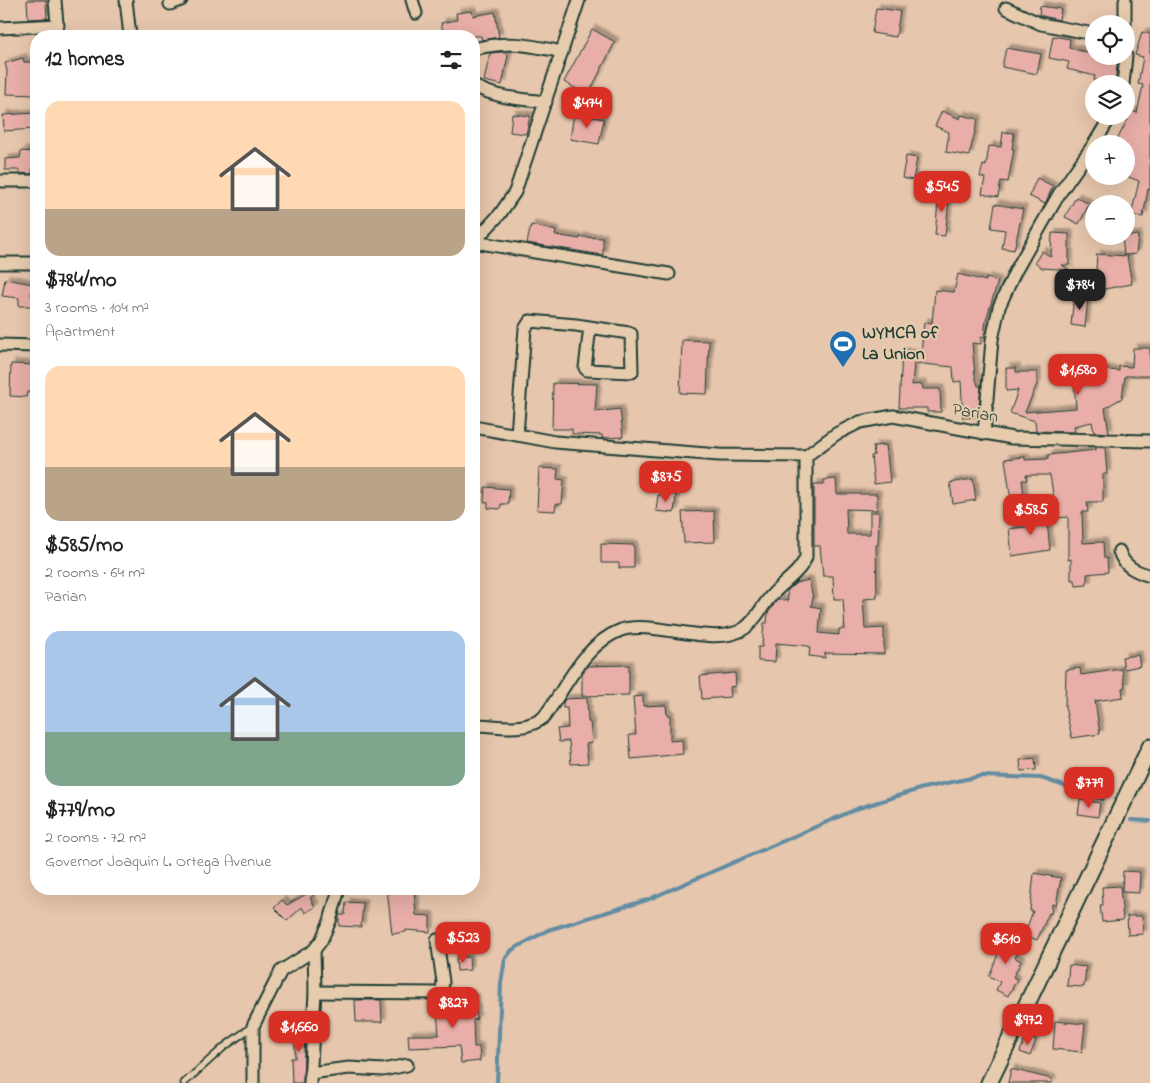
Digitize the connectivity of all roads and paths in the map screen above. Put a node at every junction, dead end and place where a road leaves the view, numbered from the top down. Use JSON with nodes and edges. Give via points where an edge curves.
{"nodes":[{"id":1,"x":55,"y":0,"type":"edge"},
{"id":2,"x":126,"y":0,"type":"edge"},
{"id":3,"x":412,"y":0,"type":"edge"},
{"id":4,"x":580,"y":0,"type":"edge"},
{"id":5,"x":1125,"y":0,"type":"edge"},
{"id":6,"x":1006,"y":8,"type":"dead end"},
{"id":7,"x":416,"y":13,"type":"dead end"},
{"id":8,"x":1125,"y":15,"type":"edge"},
{"id":9,"x":0,"y":28,"type":"edge"},
{"id":10,"x":39,"y":30,"type":"edge"},
{"id":11,"x":58,"y":30,"type":"edge"},
{"id":12,"x":129,"y":30,"type":"edge"},
{"id":13,"x":1085,"y":32,"type":"edge"},
{"id":14,"x":480,"y":47,"type":"edge"},
{"id":15,"x":562,"y":52,"type":"junction"},
{"id":16,"x":480,"y":89,"type":"edge"},
{"id":17,"x":546,"y":102,"type":"junction"},
{"id":18,"x":1085,"y":157,"type":"edge"},
{"id":19,"x":0,"y":181,"type":"edge"},
{"id":20,"x":30,"y":181,"type":"edge"},
{"id":21,"x":480,"y":236,"type":"edge"},
{"id":22,"x":480,"y":243,"type":"edge"},
{"id":23,"x":0,"y":263,"type":"edge"},
{"id":24,"x":30,"y":264,"type":"edge"},
{"id":25,"x":670,"y":274,"type":"dead end"},
{"id":26,"x":590,"y":327,"type":"junction"},
{"id":27,"x":0,"y":346,"type":"edge"},
{"id":28,"x":30,"y":346,"type":"edge"},
{"id":29,"x":480,"y":428,"type":"edge"},
{"id":30,"x":984,"y":434,"type":"junction"},
{"id":31,"x":517,"y":435,"type":"junction"},
{"id":32,"x":1150,"y":441,"type":"edge"},
{"id":33,"x":806,"y":456,"type":"junction"},
{"id":34,"x":1119,"y":551,"type":"dead end"},
{"id":35,"x":1150,"y":576,"type":"edge"},
{"id":36,"x":480,"y":725,"type":"edge"},
{"id":37,"x":1150,"y":747,"type":"edge"},
{"id":38,"x":336,"y":895,"type":"edge"},
{"id":39,"x":437,"y":940,"type":"dead end"},
{"id":40,"x":314,"y":950,"type":"junction"},
{"id":41,"x":315,"y":992,"type":"junction"},
{"id":42,"x":252,"y":1026,"type":"junction"},
{"id":43,"x":407,"y":1065,"type":"dead end"},
{"id":44,"x":310,"y":1078,"type":"edge"},
{"id":45,"x":184,"y":1083,"type":"edge"},
{"id":46,"x":253,"y":1083,"type":"edge"},
{"id":47,"x":989,"y":1083,"type":"edge"}],
"edges":[{"from":1,"to":11,"type":"street"},
{"from":2,"to":12,"type":"street"},
{"from":3,"to":7,"type":"street"},
{"from":4,"to":15,"type":"street"},
{"from":5,"to":8,"type":"street"},
{"from":6,"to":13,"type":"street","via":[[1041,24]]},
{"from":9,"to":10,"type":"street"},
{"from":14,"to":15,"type":"street","via":[[495,43],[520,43]]},
{"from":15,"to":17,"type":"street"},
{"from":16,"to":17,"type":"street","via":[[512,99]]},
{"from":17,"to":21,"type":"street","via":[[515,192]]},
{"from":18,"to":30,"type":"street","via":[[1059,194],[999,307],[992,340]]},
{"from":19,"to":20,"type":"street"},
{"from":22,"to":25,"type":"street"},
{"from":23,"to":24,"type":"street"},
{"from":26,"to":26,"type":"street","via":[[633,335],[632,372],[585,368]]},
{"from":26,"to":31,"type":"street","via":[[530,321],[527,325]]},
{"from":27,"to":28,"type":"street"},
{"from":29,"to":31,"type":"street"},
{"from":30,"to":32,"type":"street","name":"Parian","via":[[1042,440]]},
{"from":30,"to":33,"type":"street","name":"Parian","via":[[894,416],[877,418],[836,434]]},
{"from":31,"to":33,"type":"street","via":[[555,442],[678,453]]},
{"from":33,"to":36,"type":"street","via":[[804,564],[780,585],[744,629],[730,634],[636,628],[620,631],[587,655],[544,717],[535,724],[519,727]]},
{"from":34,"to":35,"type":"street","via":[[1122,561],[1128,566]]},
{"from":37,"to":47,"type":"main road"},
{"from":38,"to":40,"type":"street","via":[[330,921]]},
{"from":39,"to":41,"type":"street","via":[[443,982],[438,993]]},
{"from":40,"to":41,"type":"street"},
{"from":40,"to":42,"type":"street","via":[[281,971]]},
{"from":41,"to":44,"type":"street"},
{"from":42,"to":45,"type":"lane"},
{"from":42,"to":46,"type":"street"},
{"from":43,"to":44,"type":"street","via":[[383,1070],[349,1068]]}]}
